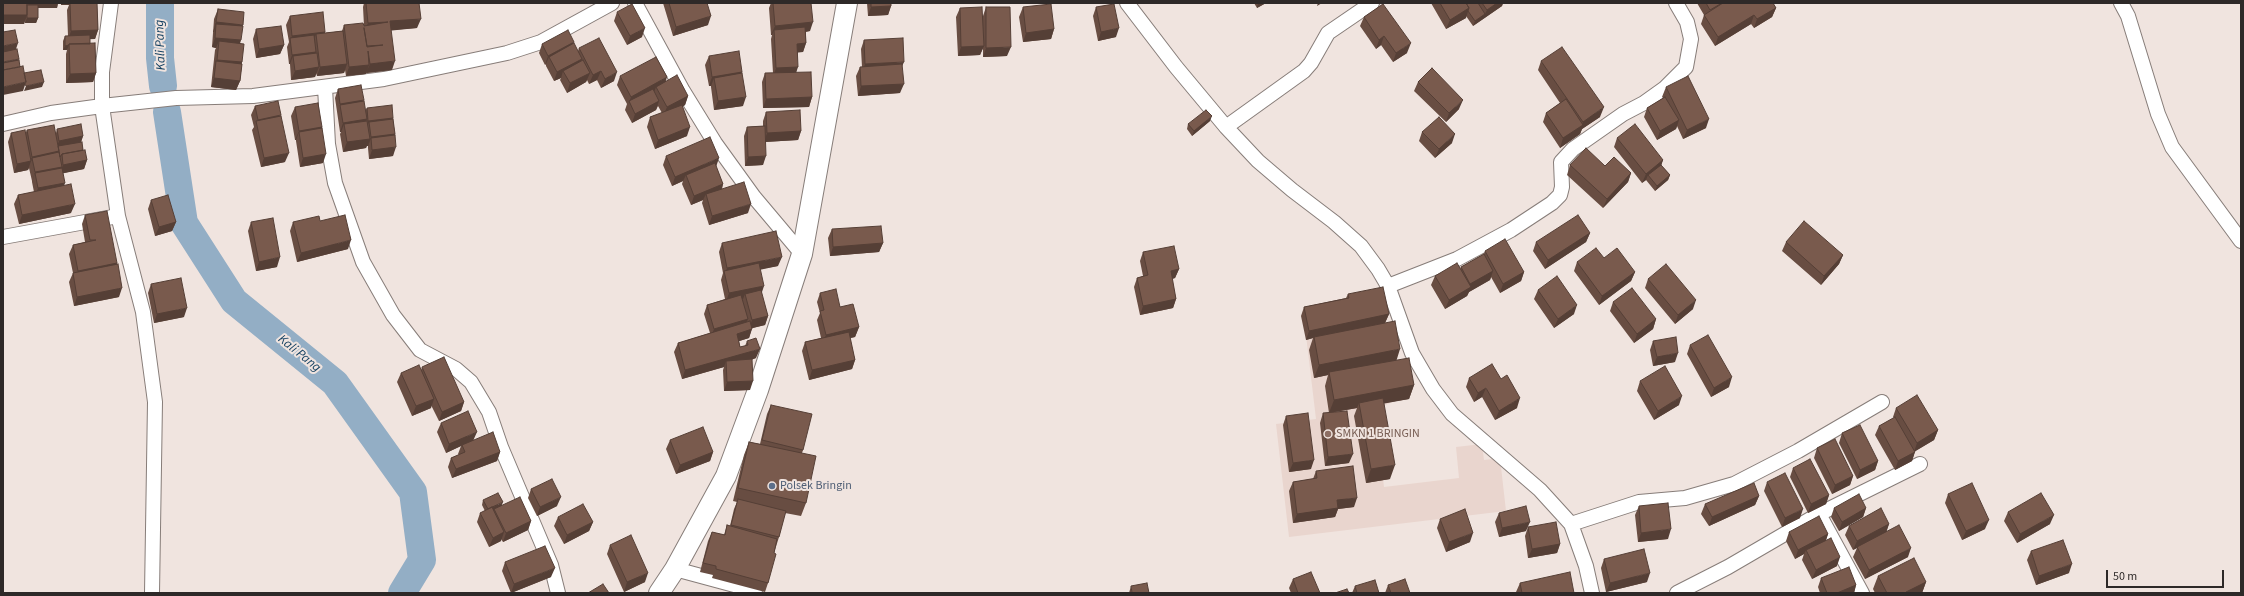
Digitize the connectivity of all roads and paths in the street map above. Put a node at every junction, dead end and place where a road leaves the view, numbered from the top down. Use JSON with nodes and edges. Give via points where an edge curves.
{"nodes":[{"id":1,"x":111,"y":3,"type":"edge"},
{"id":2,"x":612,"y":3,"type":"edge"},
{"id":3,"x":635,"y":3,"type":"edge"},
{"id":4,"x":847,"y":3,"type":"edge"},
{"id":5,"x":1127,"y":3,"type":"edge"},
{"id":6,"x":1372,"y":3,"type":"edge"},
{"id":7,"x":1676,"y":3,"type":"edge"},
{"id":8,"x":2121,"y":3,"type":"edge"},
{"id":9,"x":324,"y":87,"type":"junction"},
{"id":10,"x":102,"y":106,"type":"junction"},
{"id":11,"x":3,"y":124,"type":"edge"},
{"id":12,"x":1226,"y":127,"type":"junction"},
{"id":13,"x":118,"y":216,"type":"junction"},
{"id":14,"x":3,"y":237,"type":"edge"},
{"id":15,"x":2241,"y":240,"type":"edge"},
{"id":16,"x":802,"y":254,"type":"junction"},
{"id":17,"x":1388,"y":286,"type":"junction"},
{"id":18,"x":1882,"y":402,"type":"dead end"},
{"id":19,"x":1920,"y":464,"type":"dead end"},
{"id":20,"x":1819,"y":514,"type":"junction"},
{"id":21,"x":1571,"y":524,"type":"junction"},
{"id":22,"x":675,"y":570,"type":"junction"},
{"id":23,"x":152,"y":593,"type":"edge"},
{"id":24,"x":558,"y":593,"type":"edge"},
{"id":25,"x":660,"y":593,"type":"edge"},
{"id":26,"x":754,"y":593,"type":"edge"},
{"id":27,"x":1592,"y":593,"type":"edge"},
{"id":28,"x":1678,"y":593,"type":"edge"},
{"id":29,"x":1862,"y":593,"type":"edge"}],
"edges":[{"from":1,"to":10,"type":"street","via":[[102,72]]},
{"from":2,"to":9,"type":"street","via":[[541,42],[507,53],[384,79]]},
{"from":3,"to":16,"type":"street","via":[[683,92],[715,144],[754,197]]},
{"from":4,"to":16,"type":"street"},
{"from":5,"to":12,"type":"street"},
{"from":6,"to":12,"type":"street","via":[[1328,33],[1304,71]]},
{"from":7,"to":17,"type":"street","via":[[1687,22],[1691,39],[1686,67],[1665,88],[1573,149],[1561,162],[1562,187],[1560,195],[1552,204],[1457,259]]},
{"from":8,"to":15,"type":"street","via":[[2128,16],[2158,114],[2172,147]]},
{"from":9,"to":10,"type":"street","via":[[253,96],[176,98]]},
{"from":9,"to":24,"type":"street","via":[[328,144],[336,183],[363,262],[393,315],[420,350],[456,369],[471,382],[489,412],[501,447],[551,565]]},
{"from":10,"to":11,"type":"street","via":[[51,113]]},
{"from":10,"to":13,"type":"street"},
{"from":12,"to":17,"type":"street","via":[[1258,161],[1361,246]]},
{"from":13,"to":14,"type":"street"},
{"from":13,"to":23,"type":"street","via":[[143,312],[155,402]]},
{"from":16,"to":22,"type":"street","via":[[758,390],[726,476]]},
{"from":17,"to":21,"type":"street","via":[[1412,353],[1433,389],[1452,414],[1540,490]]},
{"from":18,"to":21,"type":"street","via":[[1798,451],[1734,484],[1685,498],[1639,502]]},
{"from":19,"to":20,"type":"street"},
{"from":20,"to":28,"type":"street","via":[[1728,568]]},
{"from":20,"to":29,"type":"street"},
{"from":21,"to":27,"type":"street","via":[[1586,566]]},
{"from":22,"to":25,"type":"street"},
{"from":22,"to":26,"type":"street","via":[[738,586]]}]}
